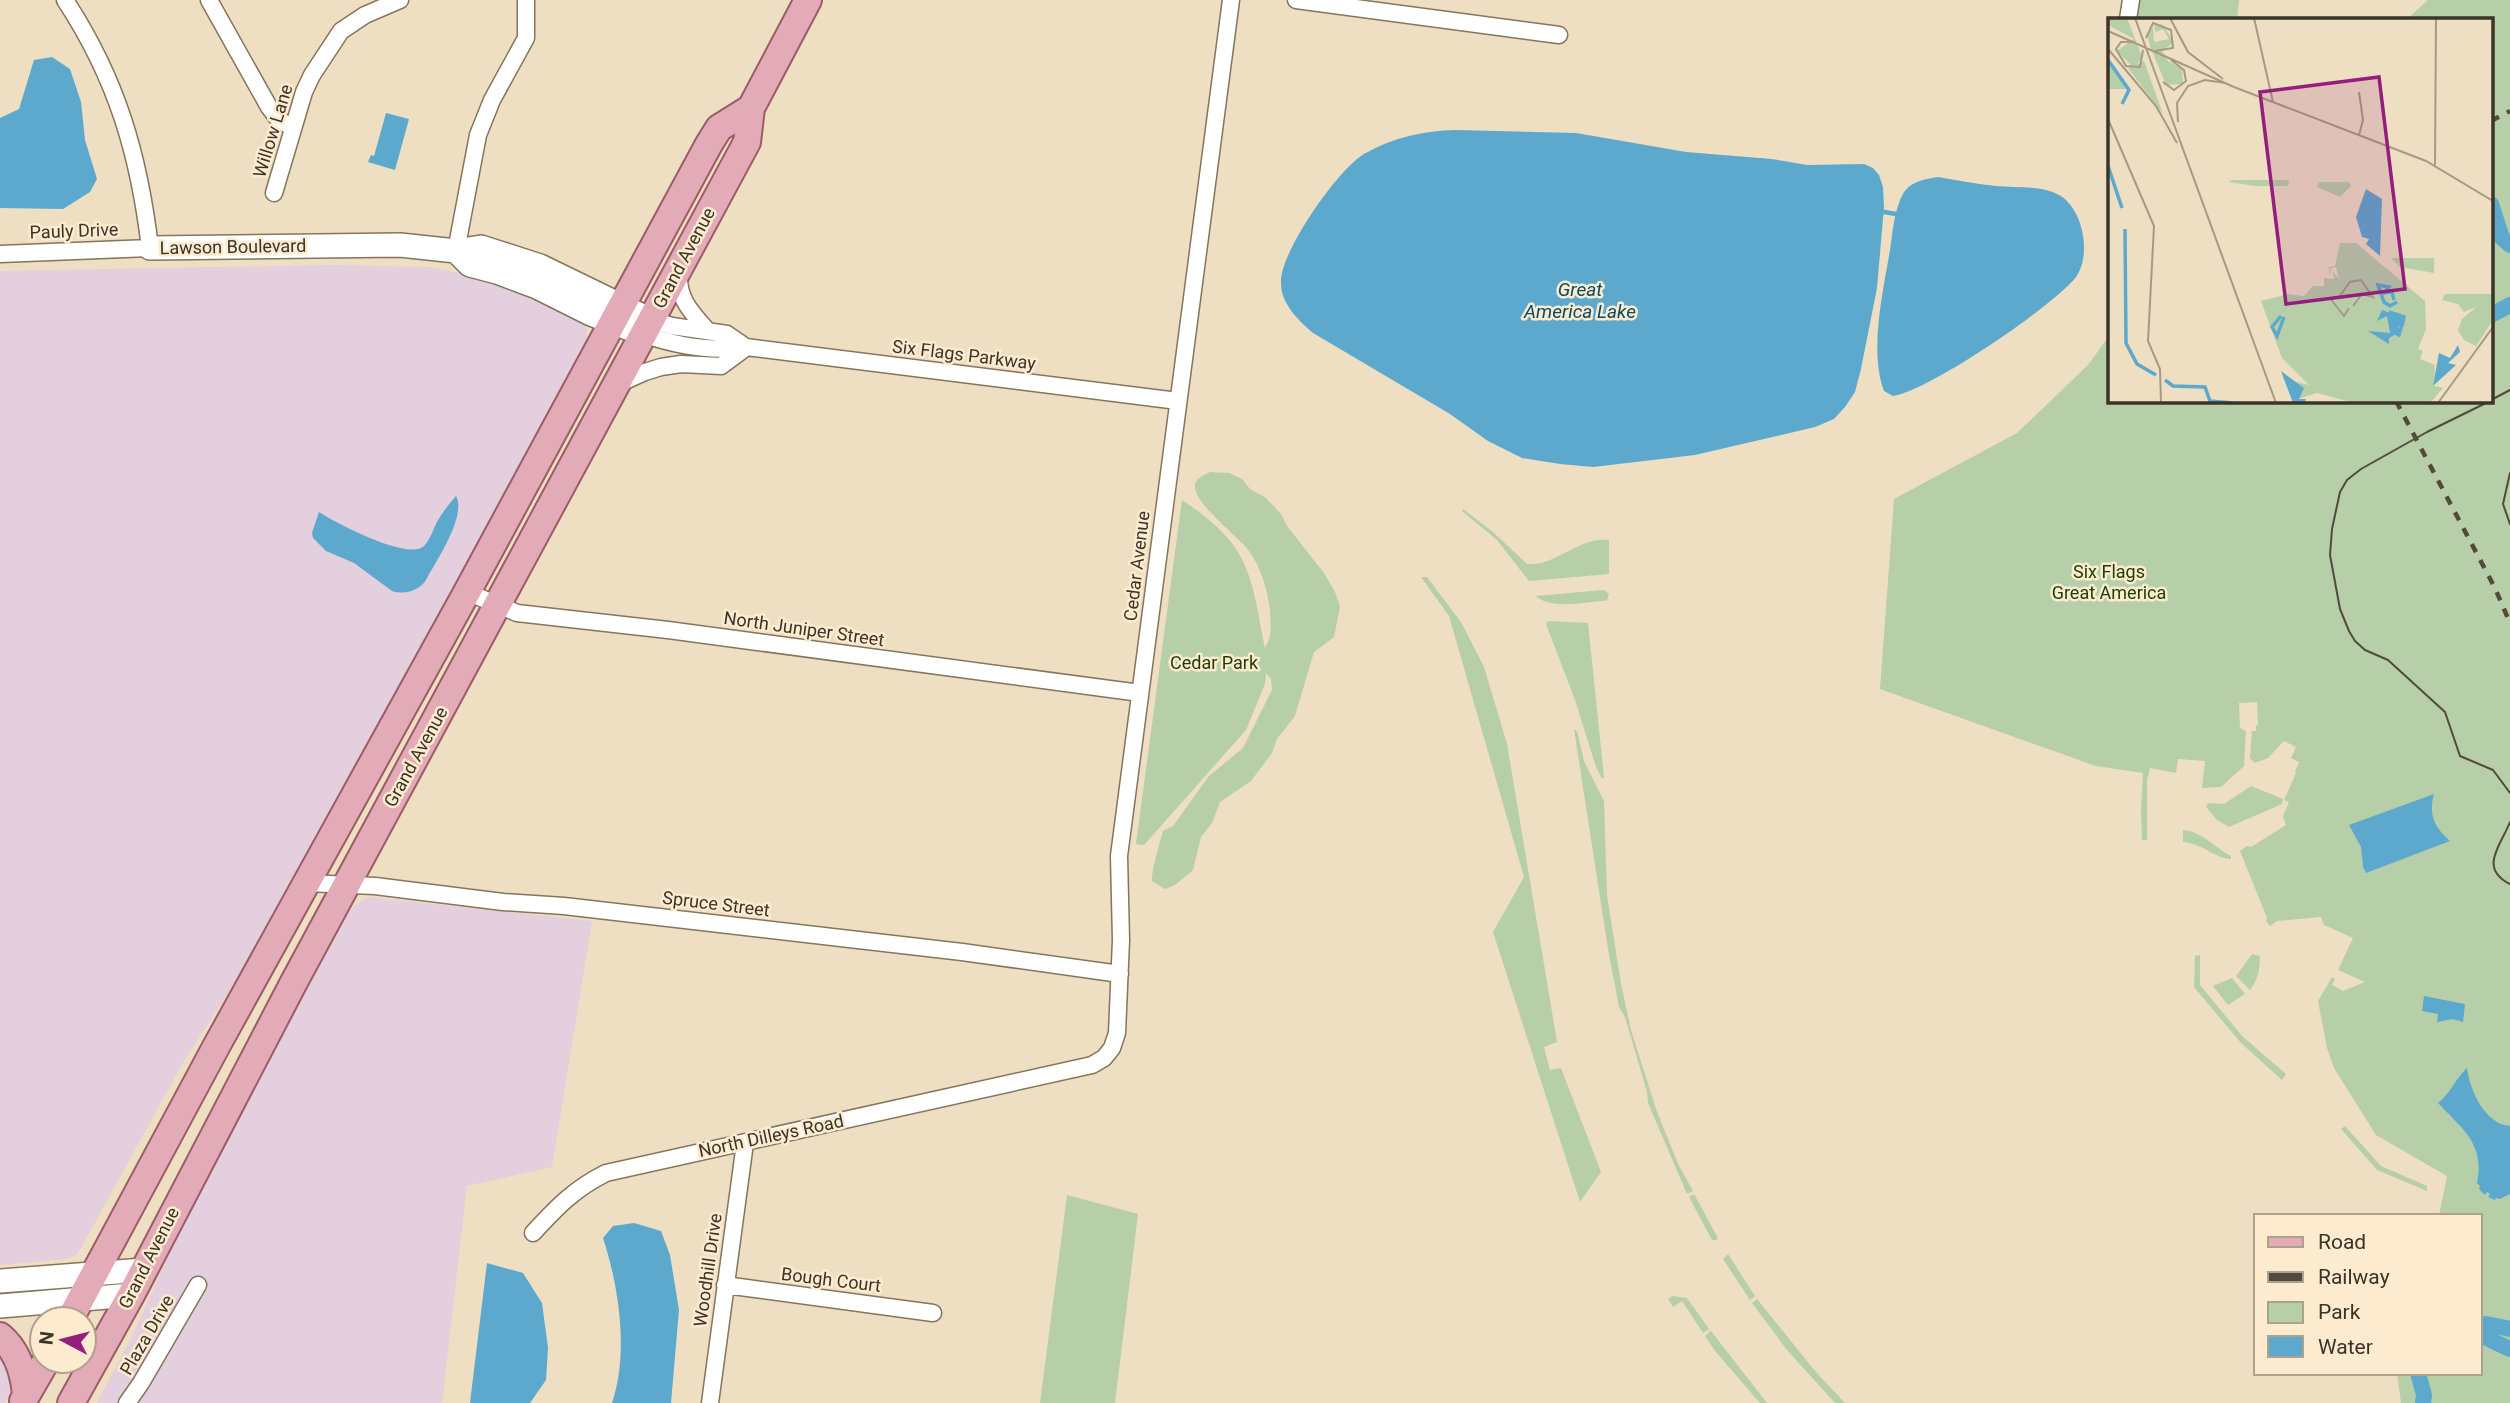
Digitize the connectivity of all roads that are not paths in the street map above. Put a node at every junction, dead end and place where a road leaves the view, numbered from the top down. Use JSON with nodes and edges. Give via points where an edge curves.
{"nodes":[{"id":1,"x":65,"y":0,"type":"edge"},
{"id":2,"x":209,"y":0,"type":"edge"},
{"id":3,"x":400,"y":0,"type":"edge"},
{"id":4,"x":526,"y":0,"type":"edge"},
{"id":5,"x":808,"y":0,"type":"edge"},
{"id":6,"x":1231,"y":0,"type":"edge"},
{"id":7,"x":1296,"y":0,"type":"edge"},
{"id":8,"x":2131,"y":0,"type":"edge"},
{"id":9,"x":2128,"y":18,"type":"edge"},
{"id":10,"x":1559,"y":35,"type":"dead end"},
{"id":11,"x":751,"y":108,"type":"junction"},
{"id":12,"x":293,"y":128,"type":"junction"},
{"id":13,"x":274,"y":193,"type":"dead end"},
{"id":14,"x":150,"y":248,"type":"junction"},
{"id":15,"x":456,"y":251,"type":"junction"},
{"id":16,"x":0,"y":254,"type":"edge"},
{"id":17,"x":680,"y":266,"type":"junction"},
{"id":18,"x":617,"y":314,"type":"junction"},
{"id":19,"x":647,"y":327,"type":"junction"},
{"id":20,"x":707,"y":330,"type":"junction"},
{"id":21,"x":746,"y":347,"type":"junction"},
{"id":22,"x":615,"y":385,"type":"junction"},
{"id":23,"x":1178,"y":401,"type":"junction"},
{"id":24,"x":467,"y":592,"type":"junction"},
{"id":25,"x":499,"y":607,"type":"junction"},
{"id":26,"x":1140,"y":693,"type":"junction"},
{"id":27,"x":306,"y":883,"type":"junction"},
{"id":28,"x":346,"y":885,"type":"junction"},
{"id":29,"x":1120,"y":974,"type":"junction"},
{"id":30,"x":1029,"y":1080,"type":"joint"},
{"id":31,"x":745,"y":1143,"type":"junction"},
{"id":32,"x":533,"y":1233,"type":"dead end"},
{"id":33,"x":144,"y":1270,"type":"junction"},
{"id":34,"x":96,"y":1273,"type":"junction"},
{"id":35,"x":0,"y":1281,"type":"edge"},
{"id":36,"x":198,"y":1285,"type":"dead end"},
{"id":37,"x":725,"y":1285,"type":"junction"},
{"id":38,"x":131,"y":1295,"type":"junction"},
{"id":39,"x":78,"y":1305,"type":"edge"},
{"id":40,"x":92,"y":1305,"type":"edge"},
{"id":41,"x":0,"y":1306,"type":"edge"},
{"id":42,"x":28,"y":1307,"type":"edge"},
{"id":43,"x":933,"y":1313,"type":"dead end"},
{"id":44,"x":0,"y":1336,"type":"edge"},
{"id":45,"x":38,"y":1375,"type":"edge"},
{"id":46,"x":24,"y":1399,"type":"edge"},
{"id":47,"x":71,"y":1403,"type":"edge"},
{"id":48,"x":127,"y":1403,"type":"edge"},
{"id":49,"x":710,"y":1403,"type":"edge"}],
"edges":[{"from":1,"to":14,"type":"street","name":"Lawson Boulevard","via":[[101,62],[130,134]]},
{"from":2,"to":12,"type":"street","via":[[269,107]]},
{"from":3,"to":12,"type":"street","name":"Willow Lane","via":[[341,31],[312,75]]},
{"from":4,"to":15,"type":"street","via":[[526,38],[478,135]]},
{"from":5,"to":11,"type":"main road","name":"Grand Avenue"},
{"from":6,"to":23,"type":"street","name":"Cedar Avenue"},
{"from":7,"to":10,"type":"street"},
{"from":8,"to":9,"type":"street"},
{"from":11,"to":17,"type":"main road","name":"Grand Avenue","via":[[747,142]]},
{"from":11,"to":18,"type":"main road","name":"Grand Avenue","via":[[719,128]]},
{"from":12,"to":13,"type":"street","name":"Willow Lane"},
{"from":14,"to":15,"type":"street","name":"Lawson Boulevard","via":[[400,245]]},
{"from":14,"to":16,"type":"street","name":"Pauly Drive"},
{"from":15,"to":18,"type":"street","name":"Lawson Boulevard","via":[[481,247],[540,266]]},
{"from":17,"to":19,"type":"main road","name":"Grand Avenue"},
{"from":17,"to":20,"type":"street","via":[[680,294]]},
{"from":18,"to":19,"type":"street","name":"Lawson Boulevard"},
{"from":18,"to":24,"type":"main road","name":"Grand Avenue"},
{"from":19,"to":20,"type":"street","name":"Six Flags Parkway"},
{"from":19,"to":21,"type":"street","name":"Six Flags Parkway","via":[[670,344]]},
{"from":19,"to":22,"type":"main road","name":"Grand Avenue"},
{"from":20,"to":21,"type":"street","name":"Six Flags Parkway","via":[[727,334]]},
{"from":21,"to":22,"type":"street","via":[[721,366],[661,367]]},
{"from":21,"to":23,"type":"street","name":"Six Flags Parkway"},
{"from":22,"to":25,"type":"main road","name":"Grand Avenue"},
{"from":23,"to":26,"type":"street","name":"Cedar Avenue"},
{"from":24,"to":25,"type":"street","name":"North Juniper Street"},
{"from":24,"to":27,"type":"main road","name":"Grand Avenue"},
{"from":25,"to":26,"type":"street","name":"North Juniper Street","via":[[517,613]]},
{"from":25,"to":28,"type":"main road","name":"Grand Avenue"},
{"from":26,"to":29,"type":"street","name":"Cedar Avenue","via":[[1119,856]]},
{"from":27,"to":28,"type":"street","name":"Spruce Street"},
{"from":27,"to":34,"type":"main road","name":"Grand Avenue"},
{"from":28,"to":29,"type":"street","name":"Spruce Street","via":[[589,908]]},
{"from":28,"to":33,"type":"main road","name":"Grand Avenue"},
{"from":29,"to":30,"type":"street","name":"Cedar Avenue","via":[[1117,1033],[1104,1058]]},
{"from":30,"to":31,"type":"street","name":"North Dilleys Road"},
{"from":31,"to":32,"type":"street","name":"North Dilleys Road","via":[[606,1174],[565,1199]]},
{"from":31,"to":37,"type":"street","name":"Woodhill Drive"},
{"from":33,"to":34,"type":"street"},
{"from":33,"to":38,"type":"main road","name":"Grand Avenue"},
{"from":34,"to":35,"type":"street"},
{"from":34,"to":39,"type":"main road","name":"Grand Avenue"},
{"from":36,"to":48,"type":"street","name":"Plaza Drive"},
{"from":37,"to":43,"type":"street","name":"Bough Court"},
{"from":37,"to":49,"type":"street","name":"Woodhill Drive"},
{"from":38,"to":40,"type":"street"},
{"from":38,"to":47,"type":"main road","name":"Grand Avenue"},
{"from":41,"to":42,"type":"street"},
{"from":44,"to":46,"type":"main road","via":[[16,1357],[26,1384]]},
{"from":45,"to":46,"type":"main road"}]}
